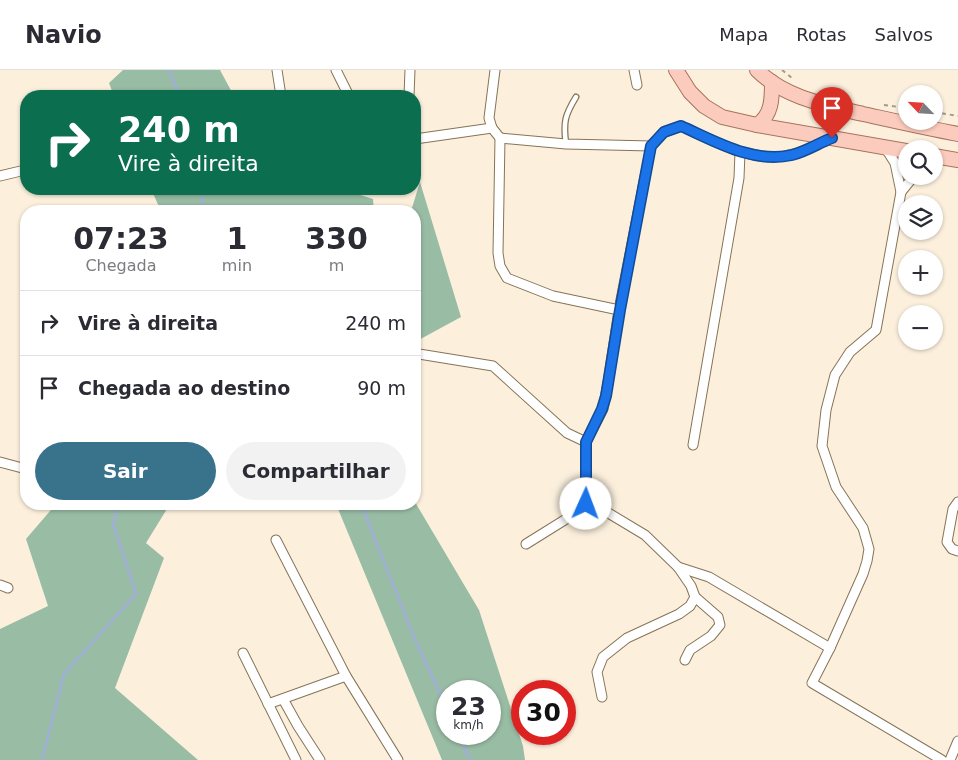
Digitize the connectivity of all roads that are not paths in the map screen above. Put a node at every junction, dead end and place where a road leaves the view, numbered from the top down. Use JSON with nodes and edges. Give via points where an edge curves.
{"nodes":[{"id":1,"x":277,"y":70,"type":"edge"},
{"id":2,"x":336,"y":70,"type":"edge"},
{"id":3,"x":410,"y":70,"type":"edge"},
{"id":4,"x":495,"y":70,"type":"edge"},
{"id":5,"x":634,"y":70,"type":"edge"},
{"id":6,"x":676,"y":70,"type":"edge"},
{"id":7,"x":757,"y":70,"type":"edge"},
{"id":8,"x":772,"y":82,"type":"junction"},
{"id":9,"x":637,"y":85,"type":"dead end"},
{"id":10,"x":280,"y":90,"type":"edge"},
{"id":11,"x":346,"y":90,"type":"edge"},
{"id":12,"x":409,"y":90,"type":"edge"},
{"id":13,"x":576,"y":96,"type":"dead end"},
{"id":14,"x":758,"y":125,"type":"junction"},
{"id":15,"x":492,"y":128,"type":"junction"},
{"id":16,"x":958,"y":134,"type":"edge"},
{"id":17,"x":421,"y":138,"type":"edge"},
{"id":18,"x":500,"y":138,"type":"junction"},
{"id":19,"x":832,"y":138,"type":"junction"},
{"id":20,"x":566,"y":144,"type":"junction"},
{"id":21,"x":651,"y":146,"type":"junction"},
{"id":22,"x":885,"y":146,"type":"junction"},
{"id":23,"x":898,"y":148,"type":"edge"},
{"id":24,"x":740,"y":152,"type":"junction"},
{"id":25,"x":943,"y":158,"type":"edge"},
{"id":26,"x":958,"y":160,"type":"edge"},
{"id":27,"x":20,"y":171,"type":"edge"},
{"id":28,"x":0,"y":176,"type":"edge"},
{"id":29,"x":907,"y":185,"type":"edge"},
{"id":30,"x":901,"y":192,"type":"junction"},
{"id":31,"x":620,"y":310,"type":"junction"},
{"id":32,"x":421,"y":354,"type":"edge"},
{"id":33,"x":586,"y":442,"type":"junction"},
{"id":34,"x":693,"y":445,"type":"dead end"},
{"id":35,"x":0,"y":462,"type":"edge"},
{"id":36,"x":20,"y":467,"type":"edge"},
{"id":37,"x":958,"y":502,"type":"edge"},
{"id":38,"x":586,"y":504,"type":"junction"},
{"id":39,"x":276,"y":540,"type":"dead end"},
{"id":40,"x":526,"y":544,"type":"dead end"},
{"id":41,"x":958,"y":551,"type":"edge"},
{"id":42,"x":678,"y":566,"type":"junction"},
{"id":43,"x":695,"y":597,"type":"junction"},
{"id":44,"x":830,"y":648,"type":"junction"},
{"id":45,"x":243,"y":654,"type":"dead end"},
{"id":46,"x":685,"y":660,"type":"dead end"},
{"id":47,"x":346,"y":676,"type":"junction"},
{"id":48,"x":602,"y":697,"type":"dead end"},
{"id":49,"x":283,"y":699,"type":"junction"},
{"id":50,"x":268,"y":704,"type":"junction"},
{"id":51,"x":958,"y":741,"type":"edge"},
{"id":52,"x":296,"y":760,"type":"edge"},
{"id":53,"x":320,"y":760,"type":"edge"},
{"id":54,"x":398,"y":760,"type":"edge"},
{"id":55,"x":942,"y":760,"type":"edge"},
{"id":56,"x":950,"y":760,"type":"edge"}],
"edges":[{"from":1,"to":10,"type":"street"},
{"from":2,"to":11,"type":"street"},
{"from":3,"to":12,"type":"street"},
{"from":4,"to":15,"type":"street","via":[[490,118]]},
{"from":5,"to":9,"type":"street"},
{"from":6,"to":14,"type":"main road","via":[[704,106],[722,117]]},
{"from":7,"to":8,"type":"main road"},
{"from":8,"to":14,"type":"main road","via":[[769,111]]},
{"from":8,"to":16,"type":"main road","via":[[797,96],[828,106]]},
{"from":13,"to":20,"type":"lane","via":[[566,113]]},
{"from":14,"to":19,"type":"main road"},
{"from":15,"to":17,"type":"street"},
{"from":15,"to":18,"type":"street"},
{"from":18,"to":20,"type":"street"},
{"from":18,"to":31,"type":"street","via":[[498,253],[500,266],[507,278],[552,296]]},
{"from":19,"to":22,"type":"main road"},
{"from":19,"to":24,"type":"street","via":[[792,155]]},
{"from":20,"to":21,"type":"street"},
{"from":21,"to":24,"type":"street","via":[[664,132],[681,126]]},
{"from":21,"to":31,"type":"street"},
{"from":22,"to":23,"type":"main road"},
{"from":22,"to":30,"type":"street","via":[[895,163]]},
{"from":24,"to":34,"type":"street"},
{"from":25,"to":26,"type":"main road"},
{"from":27,"to":28,"type":"street"},
{"from":29,"to":30,"type":"street"},
{"from":30,"to":44,"type":"street","via":[[876,330],[850,352],[836,375],[826,410],[822,446],[836,487],[863,528],[869,549],[863,574]]},
{"from":31,"to":33,"type":"street","via":[[602,409]]},
{"from":32,"to":33,"type":"street","via":[[493,366],[567,433]]},
{"from":33,"to":38,"type":"street"},
{"from":35,"to":36,"type":"street"},
{"from":37,"to":41,"type":"street","via":[[953,509],[947,542]]},
{"from":38,"to":40,"type":"street"},
{"from":38,"to":42,"type":"street","via":[[600,508],[645,535]]},
{"from":39,"to":47,"type":"street"},
{"from":42,"to":43,"type":"street"},
{"from":42,"to":44,"type":"street","via":[[709,577]]},
{"from":43,"to":46,"type":"street","via":[[718,617],[720,625],[711,636],[690,650]]},
{"from":43,"to":48,"type":"street","via":[[690,606],[678,614],[627,638],[603,658],[597,672]]},
{"from":44,"to":55,"type":"street","via":[[812,683]]},
{"from":45,"to":50,"type":"street"},
{"from":47,"to":49,"type":"street"},
{"from":47,"to":54,"type":"street"},
{"from":49,"to":50,"type":"street"},
{"from":49,"to":53,"type":"street"},
{"from":50,"to":52,"type":"street"},
{"from":51,"to":56,"type":"street"}]}
